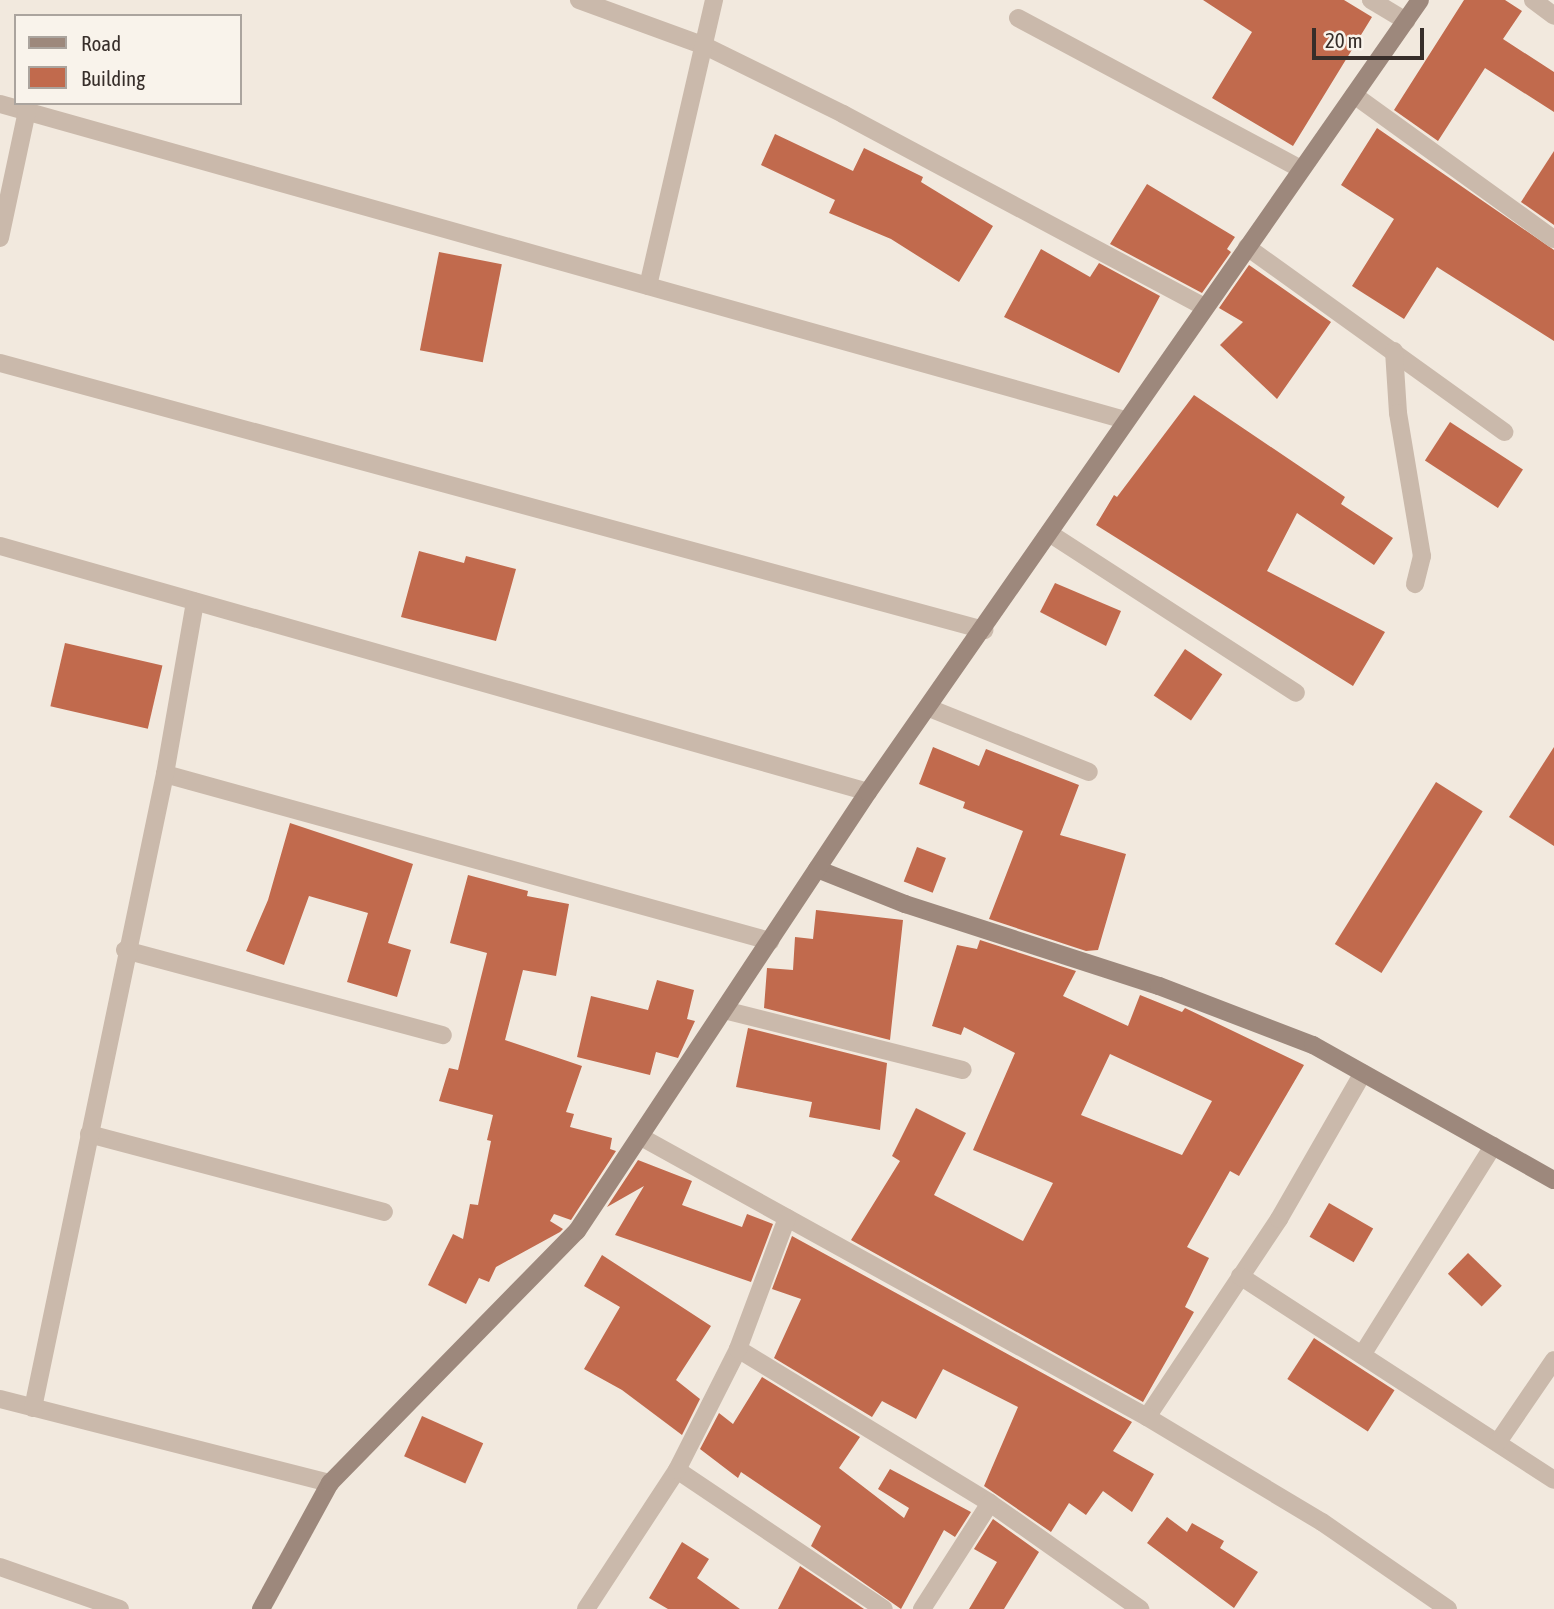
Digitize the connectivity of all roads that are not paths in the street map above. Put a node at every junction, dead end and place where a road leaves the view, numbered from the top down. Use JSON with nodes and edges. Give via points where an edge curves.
{"nodes":[{"id":1,"x":579,"y":0,"type":"edge"},
{"id":2,"x":714,"y":0,"type":"edge"},
{"id":3,"x":1371,"y":0,"type":"edge"},
{"id":4,"x":1420,"y":0,"type":"edge"},
{"id":5,"x":1532,"y":0,"type":"edge"},
{"id":6,"x":1554,"y":16,"type":"edge"},
{"id":7,"x":1018,"y":18,"type":"dead end"},
{"id":8,"x":1406,"y":21,"type":"junction"},
{"id":9,"x":705,"y":46,"type":"junction"},
{"id":10,"x":1354,"y":95,"type":"junction"},
{"id":11,"x":0,"y":104,"type":"edge"},
{"id":12,"x":27,"y":111,"type":"junction"},
{"id":13,"x":1301,"y":169,"type":"junction"},
{"id":14,"x":0,"y":238,"type":"edge"},
{"id":15,"x":1554,"y":239,"type":"edge"},
{"id":16,"x":1247,"y":247,"type":"junction"},
{"id":17,"x":648,"y":286,"type":"junction"},
{"id":18,"x":1204,"y":307,"type":"junction"},
{"id":19,"x":1394,"y":351,"type":"junction"},
{"id":20,"x":0,"y":363,"type":"edge"},
{"id":21,"x":1125,"y":420,"type":"junction"},
{"id":22,"x":1504,"y":432,"type":"dead end"},
{"id":23,"x":1049,"y":533,"type":"junction"},
{"id":24,"x":0,"y":546,"type":"edge"},
{"id":25,"x":1415,"y":584,"type":"dead end"},
{"id":26,"x":195,"y":602,"type":"junction"},
{"id":27,"x":984,"y":630,"type":"junction"},
{"id":28,"x":1296,"y":693,"type":"dead end"},
{"id":29,"x":929,"y":708,"type":"junction"},
{"id":30,"x":1089,"y":772,"type":"dead end"},
{"id":31,"x":165,"y":774,"type":"junction"},
{"id":32,"x":868,"y":792,"type":"junction"},
{"id":33,"x":817,"y":869,"type":"junction"},
{"id":34,"x":770,"y":942,"type":"junction"},
{"id":35,"x":125,"y":950,"type":"junction"},
{"id":36,"x":724,"y":1010,"type":"junction"},
{"id":37,"x":443,"y":1035,"type":"dead end"},
{"id":38,"x":963,"y":1070,"type":"dead end"},
{"id":39,"x":1363,"y":1073,"type":"junction"},
{"id":40,"x":89,"y":1134,"type":"junction"},
{"id":41,"x":641,"y":1137,"type":"junction"},
{"id":42,"x":1493,"y":1146,"type":"junction"},
{"id":43,"x":1554,"y":1180,"type":"edge"},
{"id":44,"x":384,"y":1212,"type":"dead end"},
{"id":45,"x":787,"y":1218,"type":"junction"},
{"id":46,"x":1240,"y":1276,"type":"junction"},
{"id":47,"x":738,"y":1349,"type":"junction"},
{"id":48,"x":1362,"y":1355,"type":"junction"},
{"id":49,"x":1554,"y":1360,"type":"edge"},
{"id":50,"x":0,"y":1399,"type":"edge"},
{"id":51,"x":33,"y":1408,"type":"junction"},
{"id":52,"x":1147,"y":1417,"type":"junction"},
{"id":53,"x":1498,"y":1442,"type":"junction"},
{"id":54,"x":677,"y":1471,"type":"junction"},
{"id":55,"x":1554,"y":1479,"type":"edge"},
{"id":56,"x":330,"y":1483,"type":"junction"},
{"id":57,"x":990,"y":1503,"type":"junction"},
{"id":58,"x":0,"y":1567,"type":"edge"},
{"id":59,"x":594,"y":1606,"type":"edge"},
{"id":60,"x":120,"y":1609,"type":"edge"},
{"id":61,"x":261,"y":1609,"type":"edge"},
{"id":62,"x":884,"y":1609,"type":"edge"},
{"id":63,"x":922,"y":1609,"type":"edge"},
{"id":64,"x":1140,"y":1609,"type":"edge"},
{"id":65,"x":1448,"y":1609,"type":"edge"}],
"edges":[{"from":1,"to":9,"type":"street"},
{"from":2,"to":9,"type":"street"},
{"from":3,"to":8,"type":"street"},
{"from":4,"to":8,"type":"street"},
{"from":5,"to":6,"type":"street"},
{"from":7,"to":13,"type":"street"},
{"from":8,"to":10,"type":"street"},
{"from":9,"to":17,"type":"street"},
{"from":9,"to":18,"type":"street","via":[[843,114]]},
{"from":10,"to":13,"type":"street"},
{"from":10,"to":15,"type":"street"},
{"from":11,"to":12,"type":"street"},
{"from":12,"to":14,"type":"street"},
{"from":12,"to":17,"type":"street"},
{"from":13,"to":16,"type":"street"},
{"from":16,"to":18,"type":"street"},
{"from":16,"to":19,"type":"street"},
{"from":17,"to":21,"type":"street"},
{"from":18,"to":21,"type":"street"},
{"from":19,"to":22,"type":"street"},
{"from":19,"to":25,"type":"street","via":[[1398,413],[1422,556]]},
{"from":20,"to":27,"type":"street"},
{"from":21,"to":23,"type":"street"},
{"from":23,"to":27,"type":"street"},
{"from":23,"to":28,"type":"street"},
{"from":24,"to":26,"type":"street"},
{"from":26,"to":31,"type":"street"},
{"from":26,"to":32,"type":"street"},
{"from":27,"to":29,"type":"street"},
{"from":29,"to":30,"type":"street"},
{"from":29,"to":32,"type":"street"},
{"from":31,"to":34,"type":"street"},
{"from":31,"to":35,"type":"street"},
{"from":32,"to":33,"type":"street"},
{"from":33,"to":34,"type":"street"},
{"from":33,"to":39,"type":"street","via":[[905,904],[1159,986],[1313,1045]]},
{"from":34,"to":36,"type":"street"},
{"from":35,"to":37,"type":"street"},
{"from":35,"to":40,"type":"street"},
{"from":36,"to":38,"type":"street"},
{"from":36,"to":41,"type":"street"},
{"from":39,"to":42,"type":"street"},
{"from":39,"to":46,"type":"street"},
{"from":40,"to":44,"type":"street"},
{"from":40,"to":51,"type":"street"},
{"from":41,"to":45,"type":"street"},
{"from":41,"to":56,"type":"street","via":[[577,1231]]},
{"from":42,"to":43,"type":"street"},
{"from":42,"to":48,"type":"street"},
{"from":45,"to":47,"type":"street"},
{"from":45,"to":52,"type":"street"},
{"from":46,"to":48,"type":"street"},
{"from":46,"to":52,"type":"street"},
{"from":47,"to":54,"type":"street"},
{"from":47,"to":57,"type":"street"},
{"from":48,"to":53,"type":"street"},
{"from":49,"to":53,"type":"street"},
{"from":50,"to":51,"type":"street"},
{"from":51,"to":56,"type":"street"},
{"from":52,"to":65,"type":"street","via":[[1322,1522]]},
{"from":53,"to":55,"type":"street"},
{"from":54,"to":59,"type":"street"},
{"from":54,"to":62,"type":"street"},
{"from":56,"to":61,"type":"street"},
{"from":57,"to":63,"type":"street"},
{"from":57,"to":64,"type":"street"},
{"from":58,"to":60,"type":"street"}]}
